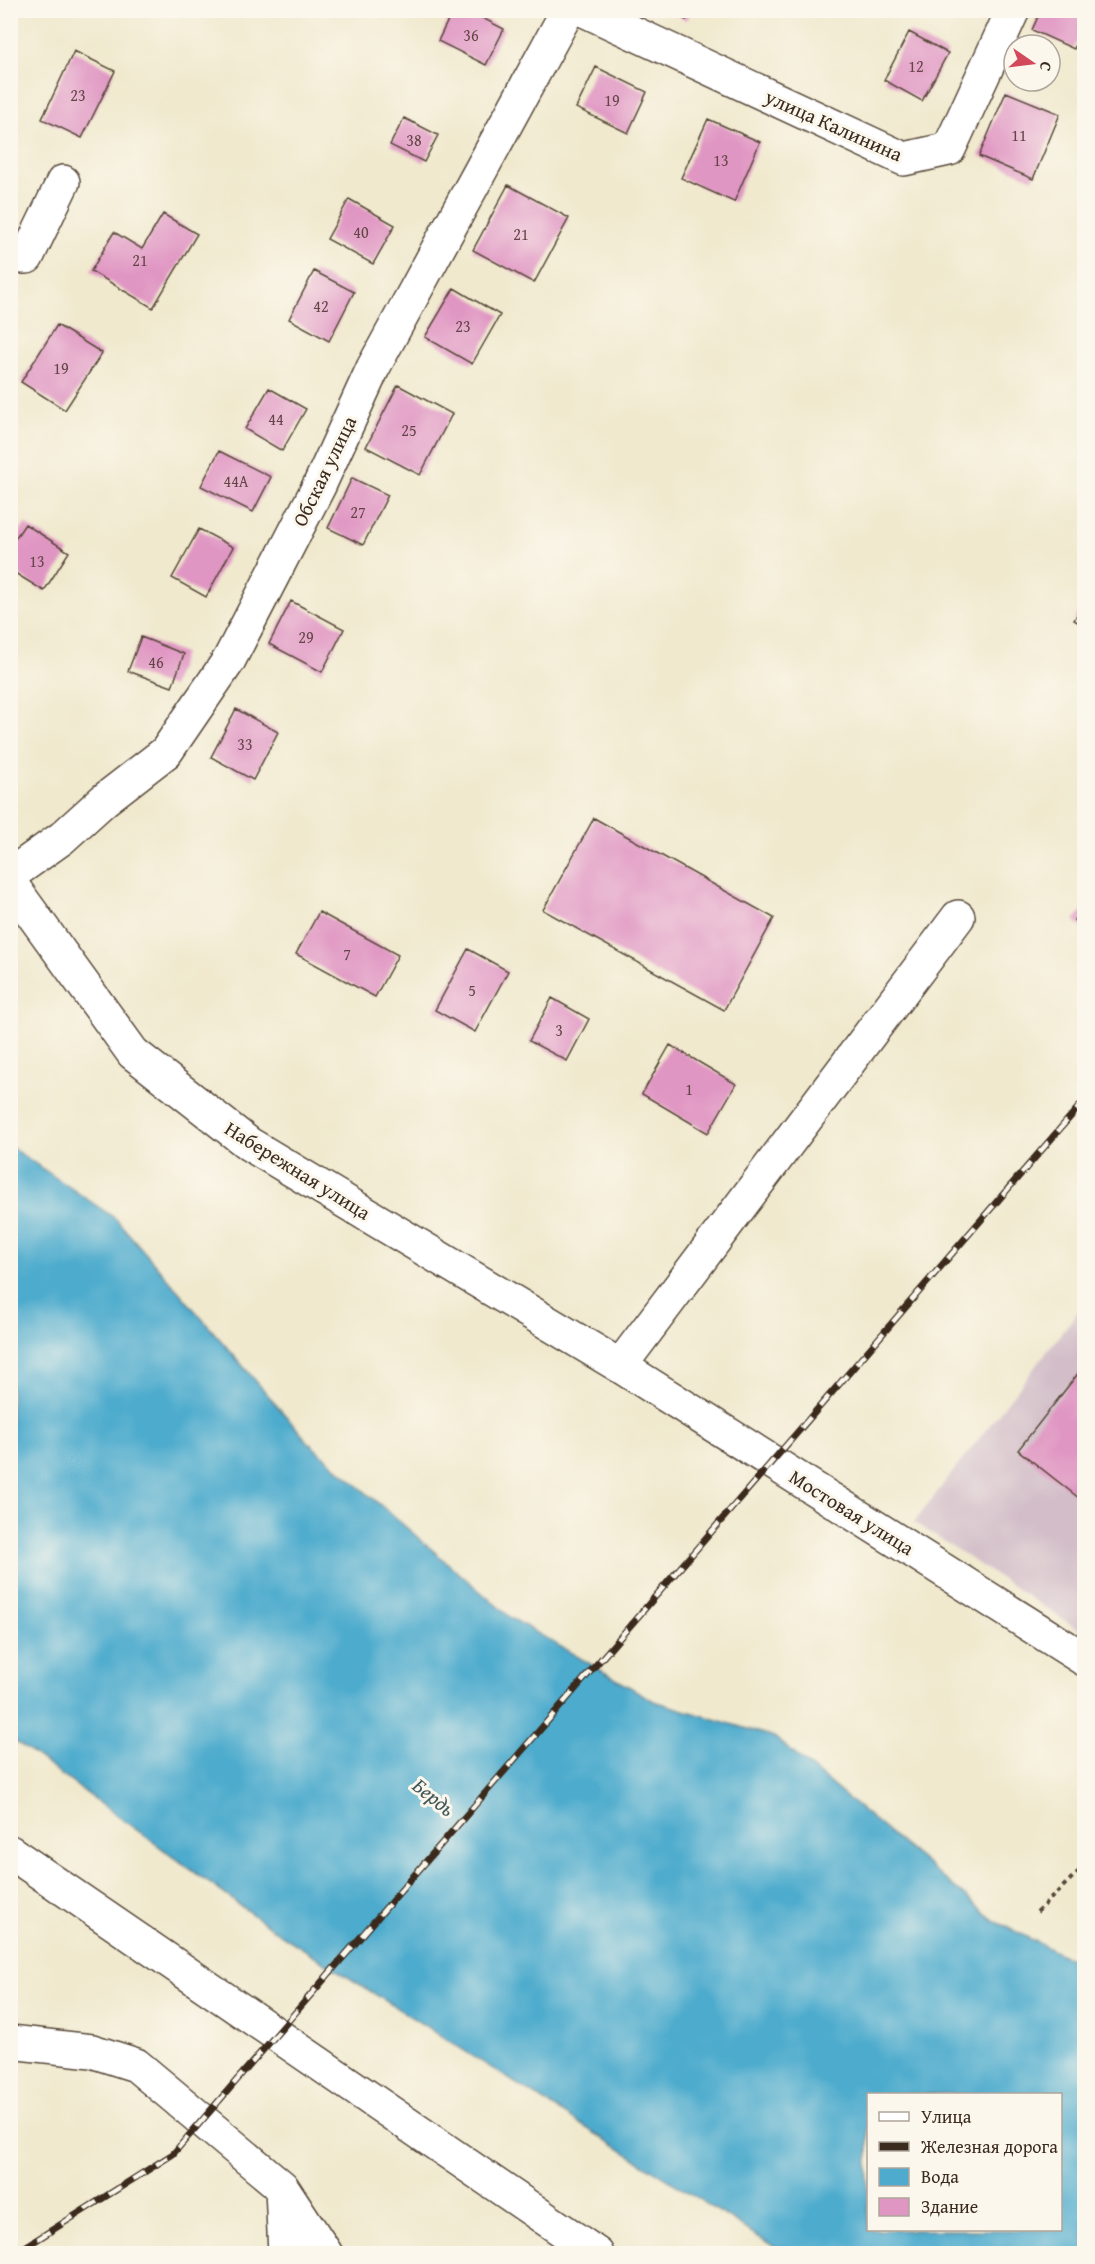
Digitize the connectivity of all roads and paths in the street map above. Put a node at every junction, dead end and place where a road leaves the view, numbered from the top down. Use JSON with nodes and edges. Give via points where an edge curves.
{"nodes":[{"id":1,"x":568,"y":10,"type":"edge"},
{"id":2,"x":584,"y":10,"type":"edge"},
{"id":3,"x":1013,"y":10,"type":"edge"},
{"id":4,"x":63,"y":182,"type":"dead end"},
{"id":5,"x":10,"y":257,"type":"edge"},
{"id":6,"x":10,"y":875,"type":"edge"},
{"id":7,"x":10,"y":883,"type":"edge"},
{"id":8,"x":958,"y":917,"type":"dead end"},
{"id":9,"x":620,"y":1366,"type":"junction"},
{"id":10,"x":1084,"y":1659,"type":"edge"},
{"id":11,"x":10,"y":1852,"type":"edge"},
{"id":12,"x":1084,"y":1869,"type":"edge"},
{"id":13,"x":1037,"y":1912,"type":"dead end"},
{"id":14,"x":10,"y":2042,"type":"edge"},
{"id":15,"x":282,"y":2187,"type":"junction"},
{"id":16,"x":285,"y":2253,"type":"edge"},
{"id":17,"x":326,"y":2253,"type":"edge"},
{"id":18,"x":597,"y":2253,"type":"edge"}],
"edges":[{"from":1,"to":6,"type":"street","name":"Обская улица","via":[[373,368],[319,486],[229,660],[166,752],[62,838]]},
{"from":2,"to":3,"type":"street","name":"улица Калинина","via":[[904,159],[949,148]]},
{"from":4,"to":5,"type":"street","via":[[27,256]]},
{"from":7,"to":9,"type":"street","name":"Набережная улица","via":[[133,1053],[249,1144]]},
{"from":8,"to":9,"type":"street"},
{"from":9,"to":10,"type":"street","name":"Мостовая улица"},
{"from":11,"to":18,"type":"street"},
{"from":12,"to":13,"type":"path"},
{"from":14,"to":15,"type":"street","via":[[92,2051],[136,2065]]},
{"from":15,"to":16,"type":"street"},
{"from":15,"to":17,"type":"street"}]}
